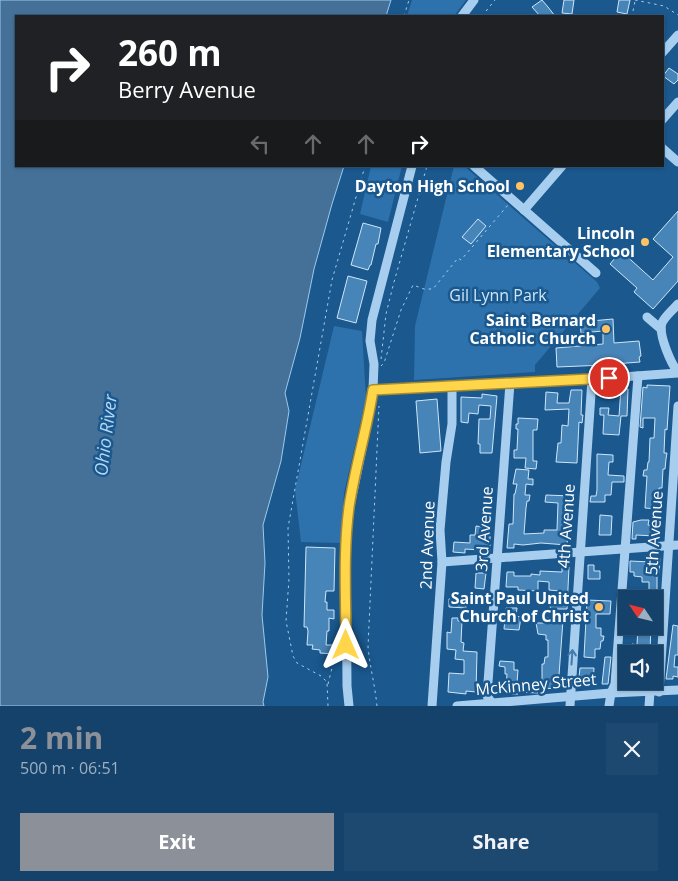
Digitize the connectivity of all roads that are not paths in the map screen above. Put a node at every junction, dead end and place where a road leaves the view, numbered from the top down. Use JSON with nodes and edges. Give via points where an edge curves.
{"nodes":[{"id":1,"x":474,"y":0,"type":"edge"},
{"id":2,"x":463,"y":15,"type":"edge"},
{"id":3,"x":678,"y":35,"type":"edge"},
{"id":4,"x":664,"y":51,"type":"edge"},
{"id":5,"x":678,"y":102,"type":"edge"},
{"id":6,"x":664,"y":118,"type":"edge"},
{"id":7,"x":664,"y":150,"type":"edge"},
{"id":8,"x":678,"y":162,"type":"edge"},
{"id":9,"x":412,"y":167,"type":"edge"},
{"id":10,"x":475,"y":167,"type":"edge"},
{"id":11,"x":561,"y":167,"type":"edge"},
{"id":12,"x":524,"y":210,"type":"junction"},
{"id":13,"x":596,"y":272,"type":"dead end"},
{"id":14,"x":678,"y":304,"type":"edge"},
{"id":15,"x":648,"y":317,"type":"dead end"},
{"id":16,"x":661,"y":329,"type":"junction"},
{"id":17,"x":678,"y":373,"type":"edge"},
{"id":18,"x":638,"y":376,"type":"junction"},
{"id":19,"x":592,"y":379,"type":"junction"},
{"id":20,"x":510,"y":384,"type":"junction"},
{"id":21,"x":452,"y":385,"type":"junction"},
{"id":22,"x":376,"y":390,"type":"junction"},
{"id":23,"x":678,"y":406,"type":"edge"},
{"id":24,"x":678,"y":545,"type":"edge"},
{"id":25,"x":668,"y":546,"type":"junction"},
{"id":26,"x":625,"y":549,"type":"junction"},
{"id":27,"x":579,"y":552,"type":"junction"},
{"id":28,"x":497,"y":558,"type":"junction"},
{"id":29,"x":442,"y":562,"type":"junction"},
{"id":30,"x":678,"y":690,"type":"edge"},
{"id":31,"x":654,"y":692,"type":"junction"},
{"id":32,"x":610,"y":693,"type":"junction"},
{"id":33,"x":569,"y":696,"type":"junction"},
{"id":34,"x":492,"y":704,"type":"edge"},
{"id":35,"x":349,"y":706,"type":"edge"},
{"id":36,"x":432,"y":706,"type":"edge"},
{"id":37,"x":457,"y":706,"type":"edge"},
{"id":38,"x":570,"y":706,"type":"edge"},
{"id":39,"x":609,"y":706,"type":"edge"},
{"id":40,"x":649,"y":706,"type":"edge"}],
"edges":[{"from":1,"to":2,"type":"street"},
{"from":3,"to":4,"type":"street"},
{"from":5,"to":6,"type":"street"},
{"from":7,"to":8,"type":"street"},
{"from":9,"to":22,"type":"street","via":[[372,320],[370,341]]},
{"from":10,"to":12,"type":"street"},
{"from":11,"to":12,"type":"street"},
{"from":12,"to":13,"type":"street"},
{"from":14,"to":16,"type":"street"},
{"from":15,"to":16,"type":"street"},
{"from":16,"to":17,"type":"street"},
{"from":17,"to":18,"type":"street"},
{"from":18,"to":19,"type":"street"},
{"from":18,"to":26,"type":"street"},
{"from":19,"to":20,"type":"street"},
{"from":19,"to":27,"type":"street","name":"4th Avenue"},
{"from":20,"to":21,"type":"street"},
{"from":20,"to":28,"type":"street","name":"3rd Avenue"},
{"from":21,"to":22,"type":"street"},
{"from":21,"to":29,"type":"street","name":"2nd Avenue","via":[[452,424],[440,530]]},
{"from":22,"to":35,"type":"street","via":[[350,506],[346,540],[346,686]]},
{"from":23,"to":25,"type":"street","name":"5th Avenue"},
{"from":24,"to":25,"type":"street"},
{"from":25,"to":26,"type":"street"},
{"from":25,"to":31,"type":"street","name":"5th Avenue"},
{"from":26,"to":27,"type":"street"},
{"from":26,"to":32,"type":"street","via":[[615,684]]},
{"from":27,"to":28,"type":"street"},
{"from":33,"to":27,"type":"street","name":"4th Avenue","one_way":true},
{"from":28,"to":29,"type":"street"},
{"from":28,"to":34,"type":"street","name":"3rd Avenue","via":[[487,696]]},
{"from":29,"to":36,"type":"street","name":"2nd Avenue"},
{"from":30,"to":31,"type":"street","name":"McKinney Street"},
{"from":31,"to":32,"type":"street","name":"McKinney Street"},
{"from":31,"to":40,"type":"street","name":"5th Avenue"},
{"from":32,"to":33,"type":"street","name":"McKinney Street"},
{"from":32,"to":39,"type":"street"},
{"from":33,"to":34,"type":"street","name":"McKinney Street"},
{"from":33,"to":38,"type":"street","name":"4th Avenue"},
{"from":34,"to":37,"type":"street","name":"McKinney Street"}]}
